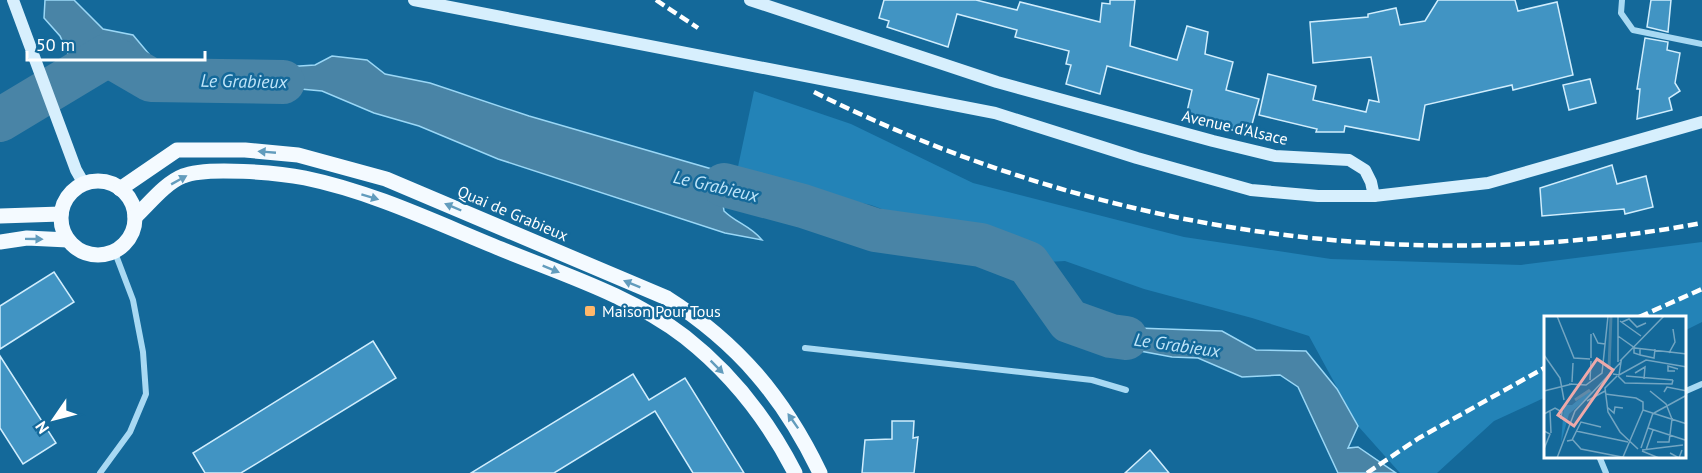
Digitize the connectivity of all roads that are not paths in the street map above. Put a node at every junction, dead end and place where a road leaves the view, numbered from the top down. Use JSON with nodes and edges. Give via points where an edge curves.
{"nodes":[{"id":1,"x":14,"y":0,"type":"edge"},
{"id":2,"x":25,"y":0,"type":"edge"},
{"id":3,"x":414,"y":0,"type":"edge"},
{"id":4,"x":750,"y":0,"type":"edge"},
{"id":5,"x":1622,"y":0,"type":"edge"},
{"id":6,"x":23,"y":21,"type":"junction"},
{"id":7,"x":1702,"y":44,"type":"edge"},
{"id":8,"x":1702,"y":122,"type":"edge"},
{"id":9,"x":80,"y":177,"type":"junction"},
{"id":10,"x":120,"y":189,"type":"junction"},
{"id":11,"x":1374,"y":196,"type":"junction"},
{"id":12,"x":61,"y":214,"type":"junction"},
{"id":13,"x":0,"y":216,"type":"edge"},
{"id":14,"x":135,"y":217,"type":"junction"},
{"id":15,"x":68,"y":240,"type":"junction"},
{"id":16,"x":0,"y":242,"type":"edge"},
{"id":17,"x":114,"y":250,"type":"junction"},
{"id":18,"x":805,"y":348,"type":"dead end"},
{"id":19,"x":1702,"y":384,"type":"edge"},
{"id":20,"x":1126,"y":390,"type":"dead end"},
{"id":21,"x":1687,"y":391,"type":"edge"},
{"id":22,"x":1600,"y":458,"type":"edge"},
{"id":23,"x":100,"y":473,"type":"edge"},
{"id":24,"x":795,"y":473,"type":"edge"},
{"id":25,"x":820,"y":473,"type":"edge"},
{"id":26,"x":1606,"y":473,"type":"edge"}],
"edges":[{"from":1,"to":6,"type":"main road"},
{"from":2,"to":6,"type":"main road"},
{"from":3,"to":11,"type":"main road","via":[[995,113],[1251,190]]},
{"from":4,"to":11,"type":"main road","name":"Avenue d'Alsace","via":[[997,81],[1214,141],[1275,156],[1349,160],[1365,170]]},
{"from":5,"to":7,"type":"street","via":[[1621,13],[1633,30]]},
{"from":6,"to":9,"type":"main road"},
{"from":8,"to":11,"type":"main road","via":[[1488,183]]},
{"from":9,"to":10,"type":"main road"},
{"from":9,"to":12,"type":"main road"},
{"from":10,"to":14,"type":"main road","via":[[128,197]]},
{"from":25,"to":10,"type":"main road","name":"Quai de Grabieux","one_way":true,"via":[[800,430],[767,383],[696,316],[668,298],[386,179],[298,155],[177,150]]},
{"from":12,"to":13,"type":"main road"},
{"from":12,"to":15,"type":"main road"},
{"from":14,"to":17,"type":"main road","via":[[132,232]]},
{"from":14,"to":24,"type":"main road","one_way":true,"via":[[183,176],[207,171],[304,178],[378,199],[594,286],[684,336],[750,399]]},
{"from":16,"to":15,"type":"main road","one_way":true,"via":[[27,238]]},
{"from":15,"to":17,"type":"main road","via":[[94,255]]},
{"from":17,"to":23,"type":"street","via":[[133,300],[146,394],[130,432]]},
{"from":18,"to":20,"type":"street","via":[[1092,380]]},
{"from":19,"to":21,"type":"street"},
{"from":22,"to":26,"type":"street"}]}
